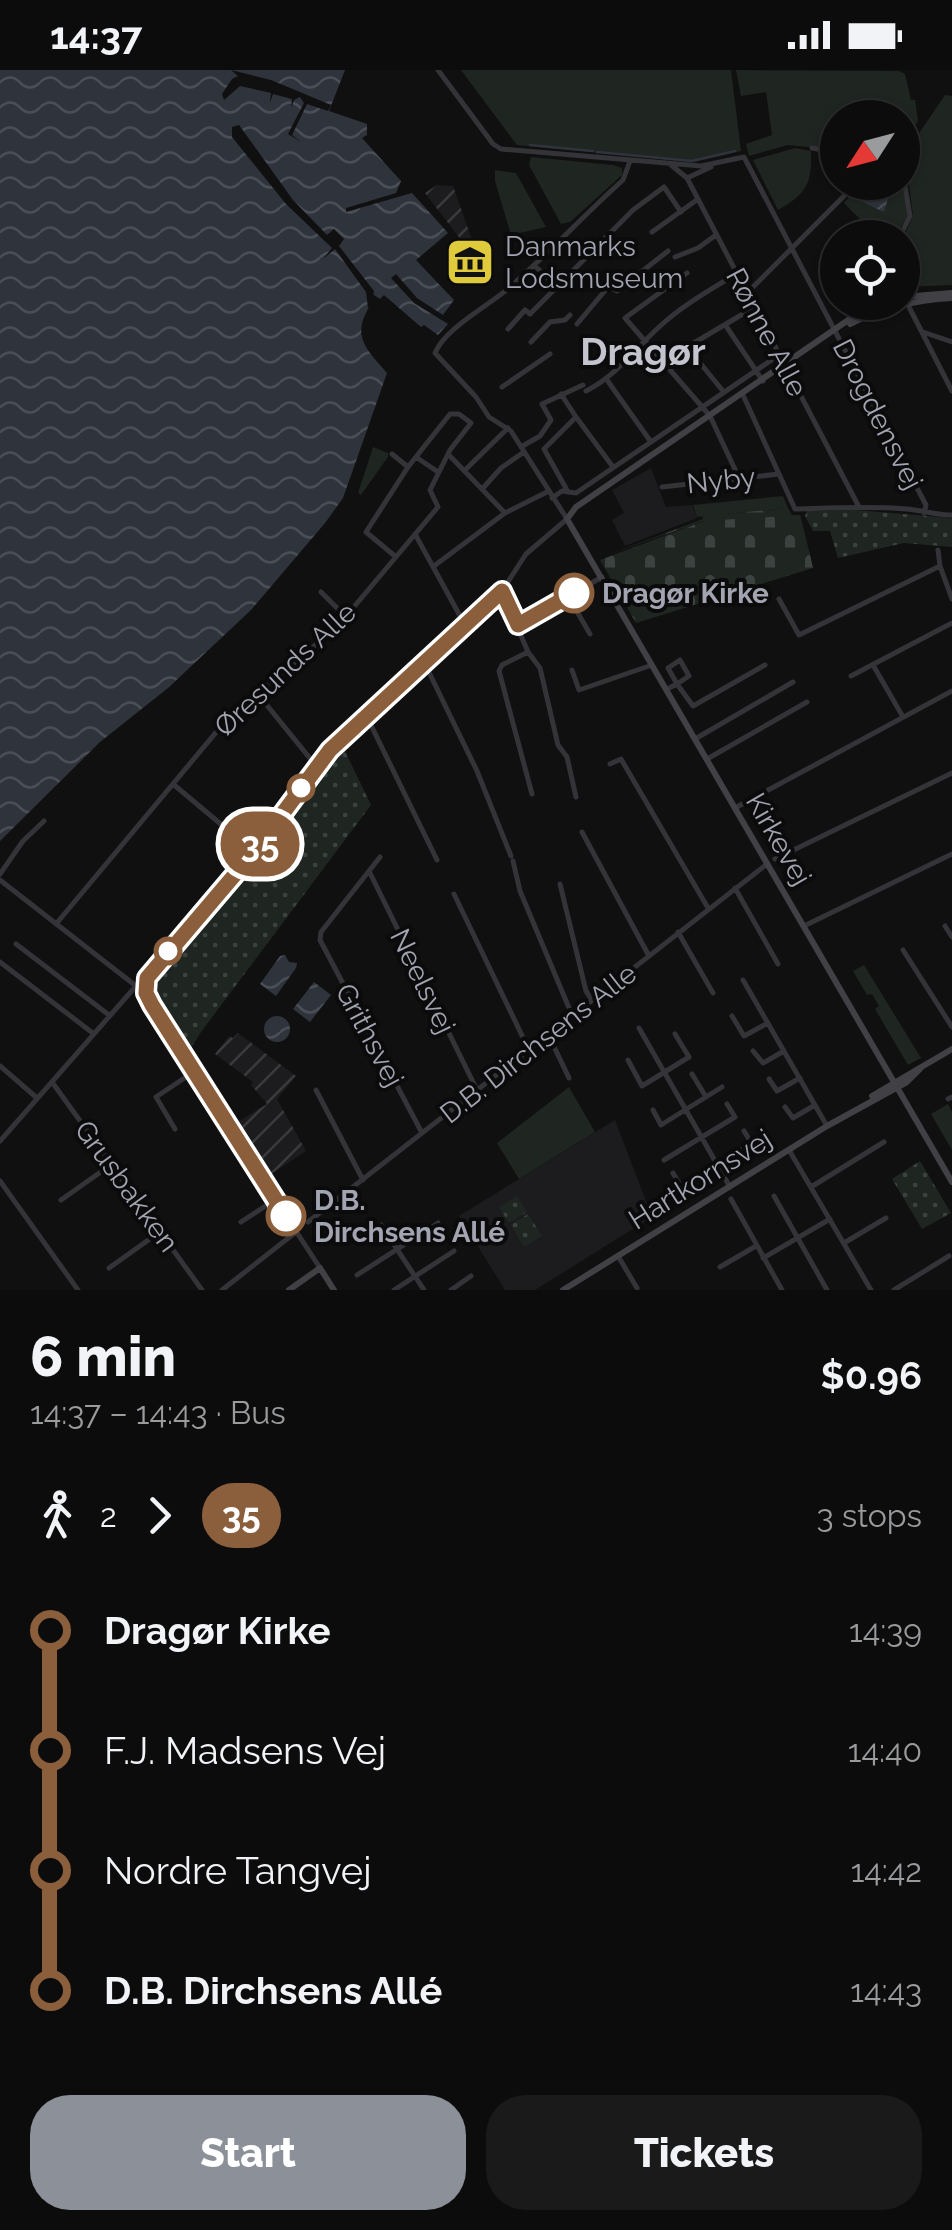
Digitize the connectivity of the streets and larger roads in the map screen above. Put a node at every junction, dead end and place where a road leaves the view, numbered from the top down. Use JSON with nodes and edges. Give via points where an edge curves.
{"nodes":[{"id":1,"x":438,"y":70,"type":"edge"},
{"id":2,"x":812,"y":148,"type":"dead end"},
{"id":3,"x":820,"y":150,"type":"edge"},
{"id":4,"x":630,"y":161,"type":"junction"},
{"id":5,"x":718,"y":163,"type":"junction"},
{"id":6,"x":669,"y":164,"type":"junction"},
{"id":7,"x":687,"y":178,"type":"junction"},
{"id":8,"x":698,"y":199,"type":"junction"},
{"id":9,"x":840,"y":200,"type":"edge"},
{"id":10,"x":681,"y":212,"type":"junction"},
{"id":11,"x":652,"y":232,"type":"dead end"},
{"id":12,"x":716,"y":236,"type":"junction"},
{"id":13,"x":792,"y":249,"type":"junction"},
{"id":14,"x":668,"y":251,"type":"dead end"},
{"id":15,"x":675,"y":257,"type":"dead end"},
{"id":16,"x":534,"y":265,"type":"junction"},
{"id":17,"x":688,"y":274,"type":"dead end"},
{"id":18,"x":736,"y":274,"type":"junction"},
{"id":19,"x":557,"y":286,"type":"junction"},
{"id":20,"x":747,"y":293,"type":"junction"},
{"id":21,"x":952,"y":296,"type":"edge"},
{"id":22,"x":920,"y":298,"type":"edge"},
{"id":23,"x":754,"y":307,"type":"junction"},
{"id":24,"x":538,"y":310,"type":"junction"},
{"id":25,"x":570,"y":315,"type":"dead end"},
{"id":26,"x":849,"y":320,"type":"edge"},
{"id":27,"x":858,"y":320,"type":"edge"},
{"id":28,"x":916,"y":320,"type":"edge"},
{"id":29,"x":550,"y":322,"type":"junction"},
{"id":30,"x":577,"y":324,"type":"dead end"},
{"id":31,"x":726,"y":326,"type":"junction"},
{"id":32,"x":508,"y":329,"type":"dead end"},
{"id":33,"x":835,"y":331,"type":"junction"},
{"id":34,"x":922,"y":332,"type":"junction"},
{"id":35,"x":646,"y":341,"type":"junction"},
{"id":36,"x":531,"y":342,"type":"dead end"},
{"id":37,"x":952,"y":342,"type":"edge"},
{"id":38,"x":687,"y":347,"type":"junction"},
{"id":39,"x":550,"y":354,"type":"dead end"},
{"id":40,"x":660,"y":356,"type":"junction"},
{"id":41,"x":773,"y":359,"type":"dead end"},
{"id":42,"x":785,"y":366,"type":"junction"},
{"id":43,"x":756,"y":370,"type":"junction"},
{"id":44,"x":607,"y":380,"type":"junction"},
{"id":45,"x":763,"y":381,"type":"junction"},
{"id":46,"x":502,"y":386,"type":"dead end"},
{"id":47,"x":724,"y":392,"type":"junction"},
{"id":48,"x":952,"y":392,"type":"edge"},
{"id":49,"x":561,"y":394,"type":"junction"},
{"id":50,"x":743,"y":394,"type":"junction"},
{"id":51,"x":703,"y":407,"type":"junction"},
{"id":52,"x":710,"y":416,"type":"junction"},
{"id":53,"x":576,"y":417,"type":"junction"},
{"id":54,"x":508,"y":428,"type":"junction"},
{"id":55,"x":650,"y":442,"type":"junction"},
{"id":56,"x":523,"y":450,"type":"junction"},
{"id":57,"x":392,"y":454,"type":"dead end"},
{"id":58,"x":448,"y":454,"type":"junction"},
{"id":59,"x":416,"y":457,"type":"junction"},
{"id":60,"x":408,"y":467,"type":"junction"},
{"id":61,"x":612,"y":467,"type":"junction"},
{"id":62,"x":465,"y":470,"type":"junction"},
{"id":63,"x":438,"y":472,"type":"junction"},
{"id":64,"x":779,"y":474,"type":"junction"},
{"id":65,"x":740,"y":478,"type":"junction"},
{"id":66,"x":662,"y":486,"type":"dead end"},
{"id":67,"x":482,"y":488,"type":"junction"},
{"id":68,"x":568,"y":492,"type":"junction"},
{"id":69,"x":549,"y":495,"type":"junction"},
{"id":70,"x":859,"y":507,"type":"junction"},
{"id":71,"x":924,"y":512,"type":"junction"},
{"id":72,"x":505,"y":513,"type":"junction"},
{"id":73,"x":952,"y":515,"type":"edge"},
{"id":74,"x":567,"y":519,"type":"junction"},
{"id":75,"x":415,"y":534,"type":"junction"},
{"id":76,"x":938,"y":550,"type":"dead end"},
{"id":77,"x":396,"y":557,"type":"junction"},
{"id":78,"x":434,"y":566,"type":"junction"},
{"id":79,"x":940,"y":566,"type":"junction"},
{"id":80,"x":602,"y":577,"type":"junction"},
{"id":81,"x":502,"y":591,"type":"junction"},
{"id":82,"x":320,"y":592,"type":"dead end"},
{"id":83,"x":568,"y":596,"type":"junction"},
{"id":84,"x":779,"y":599,"type":"dead end"},
{"id":85,"x":952,"y":599,"type":"edge"},
{"id":86,"x":346,"y":617,"type":"junction"},
{"id":87,"x":952,"y":622,"type":"edge"},
{"id":88,"x":465,"y":625,"type":"junction"},
{"id":89,"x":518,"y":625,"type":"junction"},
{"id":90,"x":590,"y":634,"type":"dead end"},
{"id":91,"x":528,"y":652,"type":"junction"},
{"id":92,"x":424,"y":662,"type":"junction"},
{"id":93,"x":765,"y":664,"type":"dead end"},
{"id":94,"x":873,"y":664,"type":"junction"},
{"id":95,"x":652,"y":665,"type":"junction"},
{"id":96,"x":572,"y":670,"type":"dead end"},
{"id":97,"x":850,"y":676,"type":"dead end"},
{"id":98,"x":792,"y":682,"type":"dead end"},
{"id":99,"x":676,"y":684,"type":"junction"},
{"id":100,"x":667,"y":689,"type":"junction"},
{"id":101,"x":952,"y":691,"type":"edge"},
{"id":102,"x":256,"y":693,"type":"junction"},
{"id":103,"x":807,"y":702,"type":"dead end"},
{"id":104,"x":366,"y":715,"type":"junction"},
{"id":105,"x":902,"y":718,"type":"junction"},
{"id":106,"x":695,"y":738,"type":"junction"},
{"id":107,"x":707,"y":759,"type":"junction"},
{"id":108,"x":610,"y":764,"type":"dead end"},
{"id":109,"x":316,"y":766,"type":"junction"},
{"id":110,"x":952,"y":774,"type":"edge"},
{"id":111,"x":173,"y":784,"type":"junction"},
{"id":112,"x":532,"y":794,"type":"dead end"},
{"id":113,"x":576,"y":797,"type":"dead end"},
{"id":114,"x":735,"y":808,"type":"junction"},
{"id":115,"x":44,"y":820,"type":"dead end"},
{"id":116,"x":582,"y":832,"type":"dead end"},
{"id":117,"x":254,"y":852,"type":"junction"},
{"id":118,"x":952,"y":854,"type":"edge"},
{"id":119,"x":380,"y":858,"type":"dead end"},
{"id":120,"x":437,"y":860,"type":"dead end"},
{"id":121,"x":771,"y":862,"type":"junction"},
{"id":122,"x":369,"y":871,"type":"junction"},
{"id":123,"x":0,"y":877,"type":"edge"},
{"id":124,"x":560,"y":884,"type":"dead end"},
{"id":125,"x":735,"y":888,"type":"junction"},
{"id":126,"x":454,"y":894,"type":"dead end"},
{"id":127,"x":708,"y":908,"type":"junction"},
{"id":128,"x":56,"y":924,"type":"junction"},
{"id":129,"x":804,"y":926,"type":"junction"},
{"id":130,"x":946,"y":926,"type":"dead end"},
{"id":131,"x":678,"y":932,"type":"junction"},
{"id":132,"x":952,"y":936,"type":"edge"},
{"id":133,"x":16,"y":944,"type":"dead end"},
{"id":134,"x":903,"y":950,"type":"dead end"},
{"id":135,"x":649,"y":956,"type":"junction"},
{"id":136,"x":0,"y":962,"type":"edge"},
{"id":137,"x":778,"y":964,"type":"dead end"},
{"id":138,"x":743,"y":980,"type":"dead end"},
{"id":139,"x":145,"y":984,"type":"junction"},
{"id":140,"x":136,"y":986,"type":"junction"},
{"id":141,"x":713,"y":993,"type":"dead end"},
{"id":142,"x":592,"y":1000,"type":"junction"},
{"id":143,"x":572,"y":1015,"type":"junction"},
{"id":144,"x":110,"y":1016,"type":"junction"},
{"id":145,"x":732,"y":1016,"type":"dead end"},
{"id":146,"x":768,"y":1023,"type":"junction"},
{"id":147,"x":952,"y":1027,"type":"edge"},
{"id":148,"x":639,"y":1028,"type":"dead end"},
{"id":149,"x":94,"y":1034,"type":"junction"},
{"id":150,"x":548,"y":1034,"type":"junction"},
{"id":151,"x":675,"y":1034,"type":"dead end"},
{"id":152,"x":529,"y":1050,"type":"junction"},
{"id":153,"x":952,"y":1050,"type":"edge"},
{"id":154,"x":754,"y":1051,"type":"dead end"},
{"id":155,"x":784,"y":1051,"type":"junction"},
{"id":156,"x":628,"y":1060,"type":"dead end"},
{"id":157,"x":0,"y":1066,"type":"edge"},
{"id":158,"x":192,"y":1072,"type":"junction"},
{"id":159,"x":664,"y":1072,"type":"junction"},
{"id":160,"x":692,"y":1074,"type":"dead end"},
{"id":161,"x":569,"y":1078,"type":"dead end"},
{"id":162,"x":800,"y":1078,"type":"junction"},
{"id":163,"x":769,"y":1079,"type":"dead end"},
{"id":164,"x":52,"y":1082,"type":"junction"},
{"id":165,"x":895,"y":1084,"type":"junction"},
{"id":166,"x":722,"y":1087,"type":"dead end"},
{"id":167,"x":316,"y":1090,"type":"dead end"},
{"id":168,"x":477,"y":1090,"type":"junction"},
{"id":169,"x":706,"y":1097,"type":"junction"},
{"id":170,"x":38,"y":1098,"type":"junction"},
{"id":171,"x":727,"y":1104,"type":"dead end"},
{"id":172,"x":815,"y":1105,"type":"junction"},
{"id":173,"x":785,"y":1106,"type":"dead end"},
{"id":174,"x":685,"y":1109,"type":"junction"},
{"id":175,"x":653,"y":1110,"type":"dead end"},
{"id":176,"x":827,"y":1126,"type":"junction"},
{"id":177,"x":176,"y":1129,"type":"dead end"},
{"id":178,"x":744,"y":1131,"type":"dead end"},
{"id":179,"x":422,"y":1133,"type":"junction"},
{"id":180,"x":701,"y":1138,"type":"junction"},
{"id":181,"x":0,"y":1141,"type":"edge"},
{"id":182,"x":884,"y":1142,"type":"dead end"},
{"id":183,"x":790,"y":1150,"type":"junction"},
{"id":184,"x":664,"y":1160,"type":"dead end"},
{"id":185,"x":112,"y":1164,"type":"junction"},
{"id":186,"x":717,"y":1165,"type":"junction"},
{"id":187,"x":673,"y":1174,"type":"dead end"},
{"id":188,"x":363,"y":1180,"type":"junction"},
{"id":189,"x":0,"y":1181,"type":"edge"},
{"id":190,"x":952,"y":1182,"type":"edge"},
{"id":191,"x":730,"y":1187,"type":"junction"},
{"id":192,"x":811,"y":1187,"type":"junction"},
{"id":193,"x":774,"y":1196,"type":"dead end"},
{"id":194,"x":730,"y":1199,"type":"dead end"},
{"id":195,"x":61,"y":1200,"type":"dead end"},
{"id":196,"x":275,"y":1200,"type":"junction"},
{"id":197,"x":886,"y":1218,"type":"dead end"},
{"id":198,"x":830,"y":1219,"type":"junction"},
{"id":199,"x":241,"y":1222,"type":"dead end"},
{"id":200,"x":308,"y":1222,"type":"dead end"},
{"id":201,"x":438,"y":1223,"type":"dead end"},
{"id":202,"x":381,"y":1225,"type":"dead end"},
{"id":203,"x":161,"y":1232,"type":"junction"},
{"id":204,"x":296,"y":1232,"type":"junction"},
{"id":205,"x":798,"y":1238,"type":"junction"},
{"id":206,"x":844,"y":1244,"type":"junction"},
{"id":207,"x":756,"y":1246,"type":"junction"},
{"id":208,"x":398,"y":1250,"type":"junction"},
{"id":209,"x":454,"y":1251,"type":"dead end"},
{"id":210,"x":618,"y":1256,"type":"junction"},
{"id":211,"x":949,"y":1256,"type":"dead end"},
{"id":212,"x":764,"y":1258,"type":"junction"},
{"id":213,"x":720,"y":1267,"type":"dead end"},
{"id":214,"x":109,"y":1268,"type":"dead end"},
{"id":215,"x":320,"y":1268,"type":"junction"},
{"id":216,"x":358,"y":1275,"type":"dead end"},
{"id":217,"x":415,"y":1276,"type":"junction"},
{"id":218,"x":472,"y":1276,"type":"dead end"},
{"id":219,"x":638,"y":1288,"type":"edge"},
{"id":220,"x":78,"y":1290,"type":"edge"},
{"id":221,"x":202,"y":1290,"type":"edge"},
{"id":222,"x":222,"y":1290,"type":"edge"},
{"id":223,"x":290,"y":1290,"type":"edge"},
{"id":224,"x":334,"y":1290,"type":"edge"},
{"id":225,"x":394,"y":1290,"type":"edge"},
{"id":226,"x":424,"y":1290,"type":"edge"},
{"id":227,"x":450,"y":1290,"type":"edge"},
{"id":228,"x":564,"y":1290,"type":"edge"},
{"id":229,"x":782,"y":1290,"type":"edge"},
{"id":230,"x":827,"y":1290,"type":"edge"},
{"id":231,"x":870,"y":1290,"type":"edge"},
{"id":232,"x":894,"y":1290,"type":"edge"}],
"edges":[{"from":1,"to":4,"type":"street","via":[[498,148]]},
{"from":2,"to":3,"type":"street"},
{"from":4,"to":6,"type":"street"},
{"from":4,"to":16,"type":"street","via":[[623,180]]},
{"from":5,"to":6,"type":"street"},
{"from":5,"to":7,"type":"street"},
{"from":5,"to":13,"type":"street","name":"Drogdensvej","via":[[744,157]]},
{"from":6,"to":7,"type":"street","name":"Rønne Alle"},
{"from":7,"to":8,"type":"street","name":"Rønne Alle"},
{"from":8,"to":10,"type":"street"},
{"from":8,"to":12,"type":"street","name":"Rønne Alle"},
{"from":9,"to":13,"type":"street"},
{"from":10,"to":11,"type":"street"},
{"from":10,"to":19,"type":"street","via":[[664,187]]},
{"from":12,"to":15,"type":"street"},
{"from":12,"to":18,"type":"street","name":"Rønne Alle"},
{"from":13,"to":20,"type":"street"},
{"from":13,"to":33,"type":"street","name":"Drogdensvej"},
{"from":14,"to":30,"type":"street","via":[[617,291],[608,287]]},
{"from":16,"to":19,"type":"street"},
{"from":16,"to":54,"type":"street","via":[[435,352],[490,417]]},
{"from":17,"to":35,"type":"street","via":[[625,318]]},
{"from":18,"to":20,"type":"street","name":"Rønne Alle"},
{"from":18,"to":35,"type":"street"},
{"from":19,"to":24,"type":"street"},
{"from":20,"to":23,"type":"street","name":"Rønne Alle"},
{"from":21,"to":22,"type":"street"},
{"from":23,"to":31,"type":"street"},
{"from":23,"to":42,"type":"street","name":"Rønne Alle"},
{"from":24,"to":29,"type":"street"},
{"from":24,"to":32,"type":"street","via":[[525,310]]},
{"from":25,"to":29,"type":"street"},
{"from":26,"to":33,"type":"street"},
{"from":27,"to":33,"type":"street"},
{"from":28,"to":34,"type":"street"},
{"from":29,"to":36,"type":"street"},
{"from":31,"to":38,"type":"street"},
{"from":31,"to":43,"type":"street"},
{"from":33,"to":42,"type":"street"},
{"from":33,"to":71,"type":"street","name":"Drogdensvej"},
{"from":34,"to":37,"type":"street"},
{"from":34,"to":48,"type":"street"},
{"from":35,"to":40,"type":"street"},
{"from":35,"to":44,"type":"street"},
{"from":38,"to":40,"type":"street","via":[[678,344]]},
{"from":38,"to":47,"type":"street"},
{"from":39,"to":46,"type":"street"},
{"from":40,"to":51,"type":"street"},
{"from":41,"to":43,"type":"street"},
{"from":42,"to":45,"type":"street"},
{"from":42,"to":70,"type":"street","name":"Rønne Alle"},
{"from":43,"to":45,"type":"street"},
{"from":43,"to":47,"type":"street"},
{"from":44,"to":49,"type":"street"},
{"from":44,"to":55,"type":"street"},
{"from":45,"to":50,"type":"street"},
{"from":47,"to":51,"type":"street"},
{"from":49,"to":53,"type":"street"},
{"from":49,"to":56,"type":"street","via":[[542,404],[551,420]]},
{"from":50,"to":52,"type":"street"},
{"from":50,"to":64,"type":"street"},
{"from":51,"to":52,"type":"street"},
{"from":51,"to":55,"type":"street"},
{"from":52,"to":65,"type":"street"},
{"from":52,"to":74,"type":"street"},
{"from":53,"to":61,"type":"street"},
{"from":53,"to":68,"type":"street","via":[[544,452]]},
{"from":54,"to":56,"type":"street"},
{"from":54,"to":62,"type":"street"},
{"from":55,"to":61,"type":"street"},
{"from":56,"to":67,"type":"street"},
{"from":56,"to":69,"type":"street"},
{"from":57,"to":60,"type":"street"},
{"from":58,"to":59,"type":"street","via":[[471,422],[454,414]]},
{"from":58,"to":62,"type":"street"},
{"from":58,"to":63,"type":"street"},
{"from":59,"to":60,"type":"street"},
{"from":59,"to":63,"type":"street"},
{"from":60,"to":77,"type":"street","via":[[366,532]]},
{"from":61,"to":68,"type":"street"},
{"from":62,"to":67,"type":"street"},
{"from":63,"to":75,"type":"street","name":"Øresunds Alle","via":[[430,490],[438,507]]},
{"from":64,"to":65,"type":"street","name":"Nyby"},
{"from":64,"to":70,"type":"street","via":[[795,509]]},
{"from":65,"to":66,"type":"street","name":"Nyby"},
{"from":67,"to":72,"type":"street"},
{"from":68,"to":69,"type":"street"},
{"from":69,"to":72,"type":"street"},
{"from":69,"to":74,"type":"street"},
{"from":70,"to":71,"type":"street"},
{"from":71,"to":73,"type":"street"},
{"from":72,"to":78,"type":"street"},
{"from":74,"to":80,"type":"street","name":"Kirkevej"},
{"from":74,"to":81,"type":"street","via":[[526,554]]},
{"from":75,"to":77,"type":"street","name":"Øresunds Alle"},
{"from":75,"to":78,"type":"street"},
{"from":76,"to":79,"type":"street"},
{"from":77,"to":86,"type":"street","name":"Øresunds Alle"},
{"from":78,"to":88,"type":"street"},
{"from":79,"to":84,"type":"street","via":[[800,635]]},
{"from":79,"to":85,"type":"street"},
{"from":80,"to":83,"type":"street"},
{"from":80,"to":95,"type":"street","name":"Kirkevej"},
{"from":81,"to":88,"type":"street"},
{"from":81,"to":89,"type":"street"},
{"from":82,"to":86,"type":"street"},
{"from":83,"to":89,"type":"street"},
{"from":83,"to":90,"type":"street"},
{"from":86,"to":102,"type":"street","name":"Øresunds Alle"},
{"from":87,"to":94,"type":"street"},
{"from":88,"to":92,"type":"street"},
{"from":89,"to":91,"type":"street"},
{"from":91,"to":112,"type":"street","via":[[499,671]]},
{"from":91,"to":113,"type":"street","via":[[540,668]]},
{"from":92,"to":104,"type":"street"},
{"from":92,"to":143,"type":"street","via":[[477,771]]},
{"from":93,"to":99,"type":"street","via":[[693,706]]},
{"from":94,"to":97,"type":"street"},
{"from":94,"to":105,"type":"street"},
{"from":95,"to":96,"type":"street","via":[[579,690]]},
{"from":95,"to":100,"type":"street","name":"Kirkevej"},
{"from":98,"to":106,"type":"street"},
{"from":99,"to":99,"type":"street","via":[[690,676],[680,660],[668,668]]},
{"from":99,"to":100,"type":"street"},
{"from":100,"to":106,"type":"street","name":"Kirkevej"},
{"from":101,"to":105,"type":"street"},
{"from":102,"to":109,"type":"street"},
{"from":102,"to":111,"type":"street","name":"Øresunds Alle"},
{"from":103,"to":107,"type":"street"},
{"from":104,"to":109,"type":"street"},
{"from":104,"to":120,"type":"street"},
{"from":105,"to":114,"type":"street"},
{"from":106,"to":107,"type":"street","name":"Kirkevej"},
{"from":107,"to":114,"type":"street","name":"Kirkevej"},
{"from":108,"to":127,"type":"street","via":[[621,760]]},
{"from":109,"to":117,"type":"street"},
{"from":110,"to":121,"type":"street","name":"D.B. Dirchsens Alle"},
{"from":111,"to":117,"type":"street"},
{"from":111,"to":128,"type":"street","name":"Øresunds Alle"},
{"from":114,"to":121,"type":"street","name":"Kirkevej"},
{"from":115,"to":123,"type":"street"},
{"from":116,"to":135,"type":"street"},
{"from":117,"to":139,"type":"street"},
{"from":118,"to":129,"type":"street"},
{"from":119,"to":122,"type":"street"},
{"from":121,"to":125,"type":"street","name":"D.B. Dirchsens Alle"},
{"from":121,"to":129,"type":"street","name":"Kirkevej"},
{"from":122,"to":168,"type":"street","name":"Neelsvej"},
{"from":122,"to":179,"type":"street","name":"Grithsvej","via":[[320,936]]},
{"from":123,"to":128,"type":"street"},
{"from":124,"to":142,"type":"street"},
{"from":125,"to":127,"type":"street","name":"D.B. Dirchsens Alle"},
{"from":125,"to":137,"type":"street"},
{"from":126,"to":152,"type":"street"},
{"from":127,"to":131,"type":"street","name":"D.B. Dirchsens Alle"},
{"from":128,"to":140,"type":"street"},
{"from":129,"to":165,"type":"street","name":"Kirkevej"},
{"from":130,"to":132,"type":"street"},
{"from":131,"to":135,"type":"street","name":"D.B. Dirchsens Alle"},
{"from":131,"to":141,"type":"street"},
{"from":133,"to":144,"type":"street"},
{"from":134,"to":147,"type":"street"},
{"from":135,"to":142,"type":"street","name":"D.B. Dirchsens Alle"},
{"from":136,"to":149,"type":"street"},
{"from":138,"to":146,"type":"street"},
{"from":139,"to":140,"type":"street"},
{"from":139,"to":158,"type":"street"},
{"from":140,"to":144,"type":"street"},
{"from":142,"to":143,"type":"street","name":"D.B. Dirchsens Alle"},
{"from":143,"to":150,"type":"street","name":"D.B. Dirchsens Alle"},
{"from":144,"to":149,"type":"street"},
{"from":145,"to":146,"type":"street","via":[[744,1036]]},
{"from":146,"to":155,"type":"street"},
{"from":148,"to":159,"type":"street"},
{"from":149,"to":164,"type":"street"},
{"from":150,"to":152,"type":"street","name":"D.B. Dirchsens Alle"},
{"from":150,"to":161,"type":"street"},
{"from":151,"to":159,"type":"street","via":[[688,1057]]},
{"from":152,"to":168,"type":"street","name":"D.B. Dirchsens Alle"},
{"from":153,"to":165,"type":"street","name":"Hartkornsvej"},
{"from":154,"to":155,"type":"street","via":[[762,1063]]},
{"from":155,"to":162,"type":"street"},
{"from":156,"to":159,"type":"street","via":[[642,1086]]},
{"from":157,"to":170,"type":"street"},
{"from":158,"to":177,"type":"street","via":[[156,1096]]},
{"from":158,"to":196,"type":"street"},
{"from":159,"to":174,"type":"street"},
{"from":160,"to":169,"type":"street"},
{"from":162,"to":163,"type":"street","via":[[777,1091]]},
{"from":162,"to":172,"type":"street"},
{"from":164,"to":170,"type":"street"},
{"from":164,"to":185,"type":"street","name":"Grusbakken"},
{"from":165,"to":176,"type":"street","name":"Hartkornsvej"},
{"from":165,"to":190,"type":"street","name":"Kirkevej"},
{"from":166,"to":169,"type":"street"},
{"from":167,"to":188,"type":"street"},
{"from":168,"to":179,"type":"street","name":"D.B. Dirchsens Alle"},
{"from":169,"to":174,"type":"street"},
{"from":170,"to":181,"type":"street"},
{"from":171,"to":180,"type":"street","via":[[734,1117]]},
{"from":172,"to":173,"type":"street","via":[[793,1118]]},
{"from":172,"to":176,"type":"street"},
{"from":174,"to":175,"type":"street","via":[[661,1125]]},
{"from":174,"to":180,"type":"street"},
{"from":176,"to":183,"type":"street","name":"Hartkornsvej"},
{"from":178,"to":186,"type":"street","via":[[752,1144]]},
{"from":179,"to":188,"type":"street","name":"D.B. Dirchsens Alle"},
{"from":180,"to":184,"type":"street"},
{"from":180,"to":186,"type":"street"},
{"from":182,"to":192,"type":"street"},
{"from":183,"to":191,"type":"street","name":"Hartkornsvej"},
{"from":183,"to":192,"type":"street"},
{"from":185,"to":195,"type":"street"},
{"from":185,"to":203,"type":"street","name":"Grusbakken"},
{"from":186,"to":187,"type":"street","via":[[680,1186]]},
{"from":186,"to":191,"type":"street"},
{"from":188,"to":200,"type":"street","name":"D.B. Dirchsens Alle"},
{"from":189,"to":220,"type":"street"},
{"from":191,"to":210,"type":"street","name":"Hartkornsvej"},
{"from":192,"to":198,"type":"street"},
{"from":193,"to":205,"type":"street"},
{"from":194,"to":207,"type":"street"},
{"from":196,"to":199,"type":"street"},
{"from":196,"to":204,"type":"street"},
{"from":197,"to":206,"type":"street"},
{"from":198,"to":205,"type":"street"},
{"from":198,"to":206,"type":"street"},
{"from":201,"to":208,"type":"street"},
{"from":202,"to":208,"type":"street"},
{"from":203,"to":214,"type":"street"},
{"from":203,"to":221,"type":"street","name":"Grusbakken"},
{"from":204,"to":215,"type":"street"},
{"from":204,"to":222,"type":"street"},
{"from":205,"to":212,"type":"street"},
{"from":205,"to":230,"type":"street"},
{"from":206,"to":231,"type":"street"},
{"from":207,"to":212,"type":"street"},
{"from":207,"to":213,"type":"street"},
{"from":208,"to":216,"type":"street"},
{"from":208,"to":217,"type":"street"},
{"from":209,"to":217,"type":"street"},
{"from":210,"to":219,"type":"street"},
{"from":210,"to":228,"type":"street","name":"Hartkornsvej"},
{"from":211,"to":232,"type":"street"},
{"from":212,"to":229,"type":"street"},
{"from":215,"to":223,"type":"street"},
{"from":215,"to":224,"type":"street"},
{"from":217,"to":225,"type":"street"},
{"from":217,"to":226,"type":"street"},
{"from":218,"to":227,"type":"street"}]}
